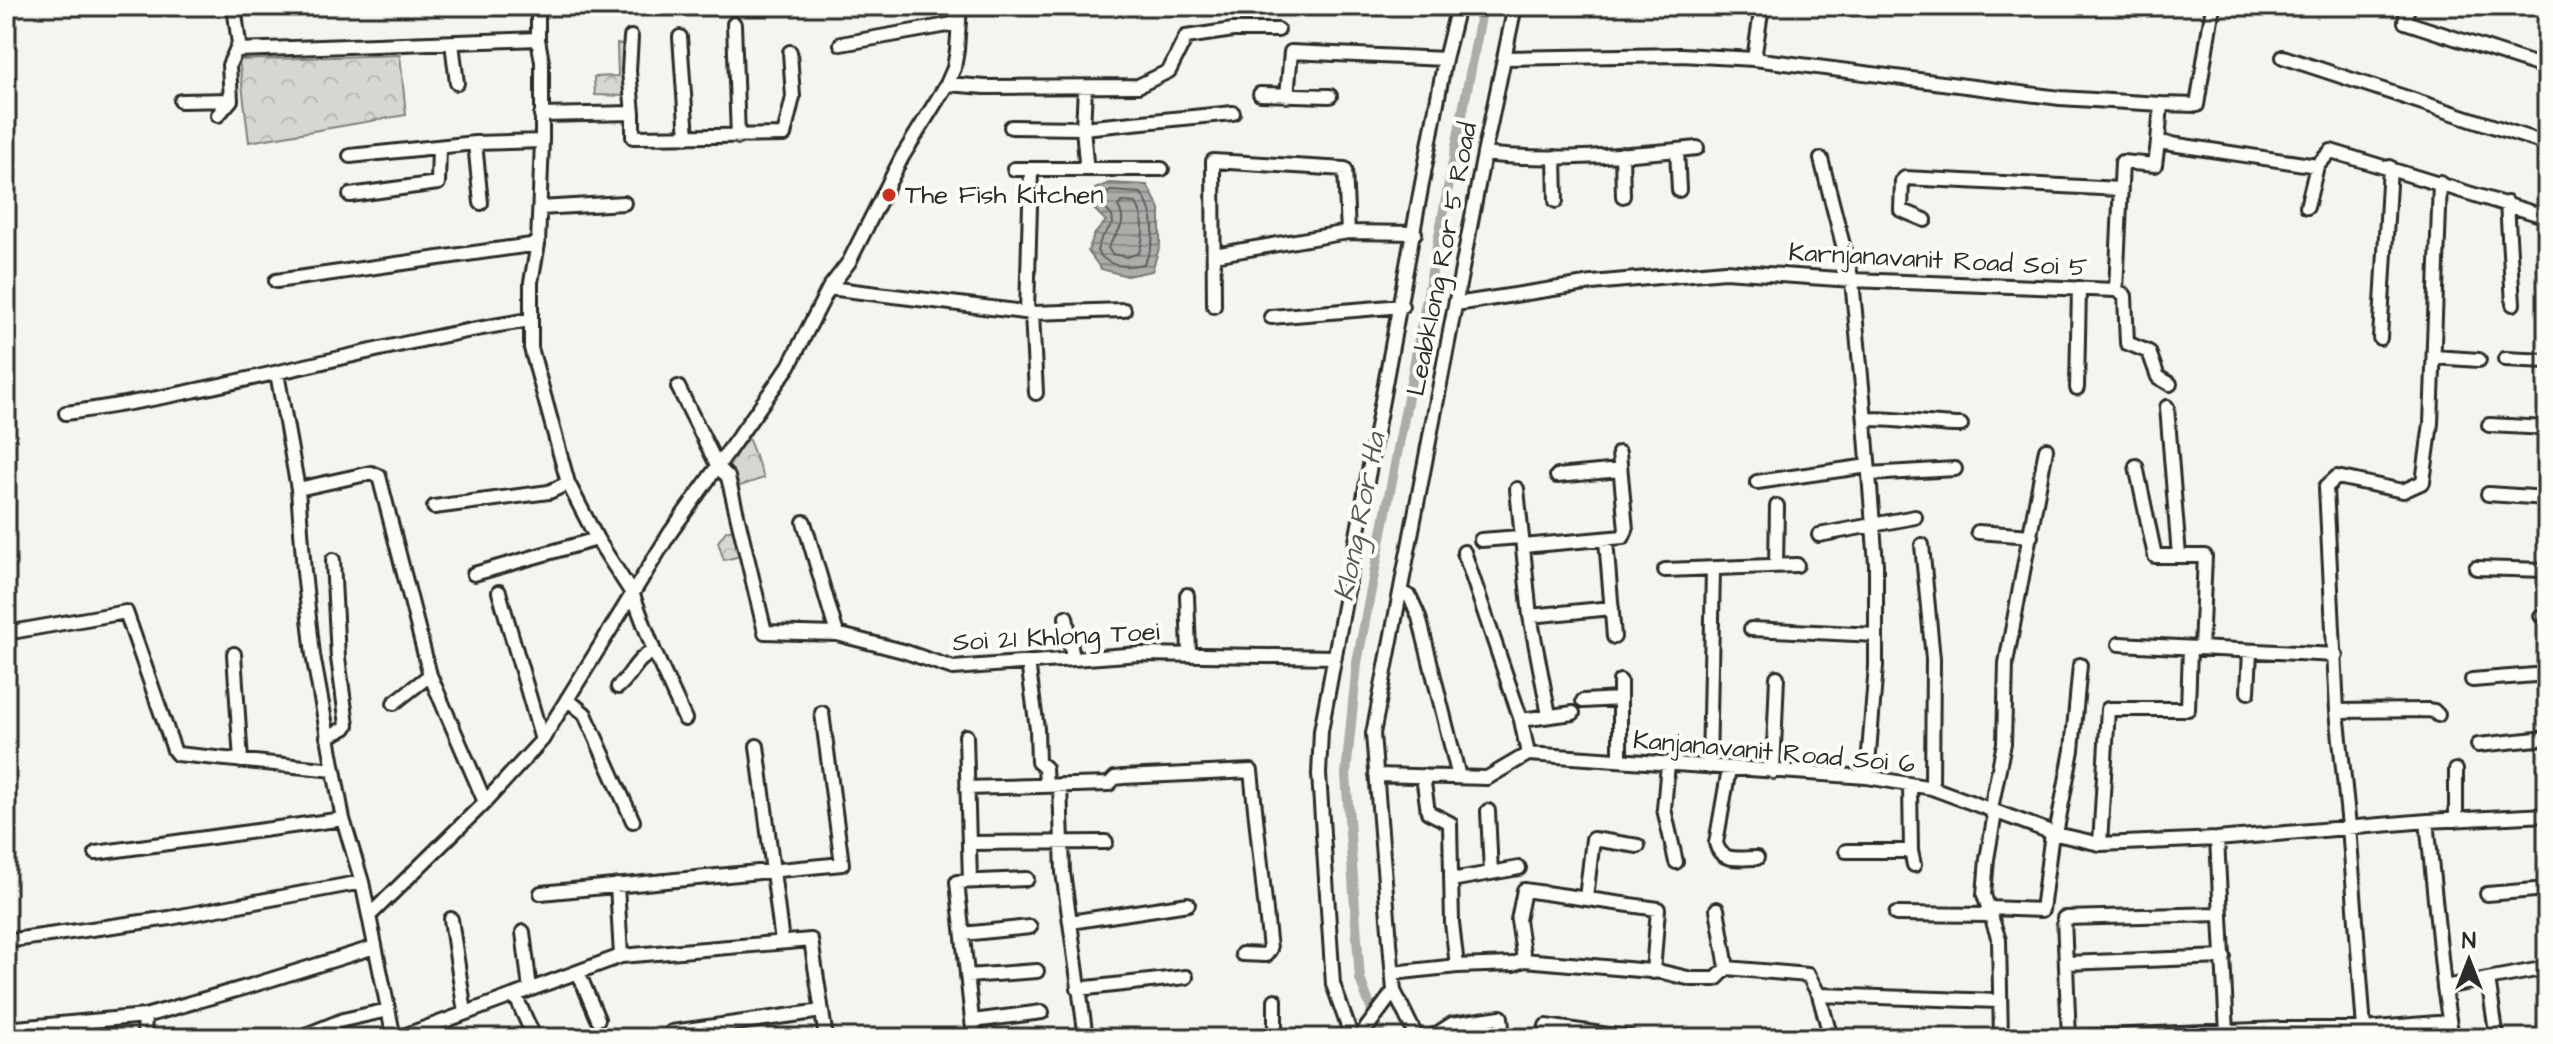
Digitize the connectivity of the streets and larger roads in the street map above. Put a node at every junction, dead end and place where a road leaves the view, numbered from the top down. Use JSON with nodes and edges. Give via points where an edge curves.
{"nodes":[{"id":1,"x":538,"y":6,"type":"edge"},
{"id":2,"x":960,"y":6,"type":"edge"},
{"id":3,"x":1458,"y":6,"type":"edge"},
{"id":4,"x":1515,"y":6,"type":"edge"},
{"id":5,"x":1762,"y":6,"type":"edge"},
{"id":6,"x":2213,"y":6,"type":"edge"},
{"id":7,"x":2408,"y":6,"type":"edge"},
{"id":8,"x":232,"y":7,"type":"edge"},
{"id":9,"x":959,"y":23,"type":"junction"},
{"id":10,"x":734,"y":24,"type":"dead end"},
{"id":11,"x":1278,"y":30,"type":"dead end"},
{"id":12,"x":631,"y":37,"type":"dead end"},
{"id":13,"x":680,"y":37,"type":"dead end"},
{"id":14,"x":538,"y":39,"type":"junction"},
{"id":15,"x":452,"y":43,"type":"junction"},
{"id":16,"x":841,"y":44,"type":"dead end"},
{"id":17,"x":236,"y":50,"type":"junction"},
{"id":18,"x":790,"y":52,"type":"dead end"},
{"id":19,"x":2283,"y":57,"type":"dead end"},
{"id":20,"x":1505,"y":58,"type":"junction"},
{"id":21,"x":1445,"y":59,"type":"junction"},
{"id":22,"x":1754,"y":59,"type":"junction"},
{"id":23,"x":2547,"y":68,"type":"edge"},
{"id":24,"x":457,"y":83,"type":"dead end"},
{"id":25,"x":947,"y":84,"type":"junction"},
{"id":26,"x":1085,"y":88,"type":"junction"},
{"id":27,"x":1260,"y":94,"type":"dead end"},
{"id":28,"x":1287,"y":96,"type":"junction"},
{"id":29,"x":1330,"y":96,"type":"dead end"},
{"id":30,"x":231,"y":100,"type":"junction"},
{"id":31,"x":181,"y":101,"type":"dead end"},
{"id":32,"x":2161,"y":104,"type":"junction"},
{"id":33,"x":633,"y":113,"type":"junction"},
{"id":34,"x":1233,"y":113,"type":"dead end"},
{"id":35,"x":218,"y":115,"type":"dead end"},
{"id":36,"x":541,"y":115,"type":"junction"},
{"id":37,"x":1011,"y":127,"type":"dead end"},
{"id":38,"x":1083,"y":128,"type":"junction"},
{"id":39,"x":687,"y":137,"type":"junction"},
{"id":40,"x":738,"y":137,"type":"junction"},
{"id":41,"x":542,"y":141,"type":"junction"},
{"id":42,"x":2158,"y":142,"type":"junction"},
{"id":43,"x":475,"y":143,"type":"junction"},
{"id":44,"x":2547,"y":144,"type":"edge"},
{"id":45,"x":439,"y":147,"type":"junction"},
{"id":46,"x":1697,"y":148,"type":"dead end"},
{"id":47,"x":1677,"y":150,"type":"junction"},
{"id":48,"x":1484,"y":154,"type":"junction"},
{"id":49,"x":1622,"y":154,"type":"junction"},
{"id":50,"x":350,"y":156,"type":"dead end"},
{"id":51,"x":1555,"y":157,"type":"junction"},
{"id":52,"x":1821,"y":159,"type":"dead end"},
{"id":53,"x":1086,"y":162,"type":"dead end"},
{"id":54,"x":2317,"y":166,"type":"junction"},
{"id":55,"x":2390,"y":167,"type":"junction"},
{"id":56,"x":1014,"y":169,"type":"dead end"},
{"id":57,"x":1031,"y":169,"type":"junction"},
{"id":58,"x":1162,"y":169,"type":"dead end"},
{"id":59,"x":2440,"y":183,"type":"junction"},
{"id":60,"x":2120,"y":189,"type":"junction"},
{"id":61,"x":1679,"y":190,"type":"dead end"},
{"id":62,"x":350,"y":195,"type":"dead end"},
{"id":63,"x":1623,"y":196,"type":"dead end"},
{"id":64,"x":1556,"y":201,"type":"dead end"},
{"id":65,"x":481,"y":203,"type":"dead end"},
{"id":66,"x":624,"y":203,"type":"dead end"},
{"id":67,"x":2507,"y":203,"type":"junction"},
{"id":68,"x":2307,"y":207,"type":"dead end"},
{"id":69,"x":540,"y":208,"type":"junction"},
{"id":70,"x":2547,"y":217,"type":"edge"},
{"id":71,"x":1925,"y":220,"type":"dead end"},
{"id":72,"x":1348,"y":232,"type":"junction"},
{"id":73,"x":1415,"y":233,"type":"junction"},
{"id":74,"x":538,"y":244,"type":"junction"},
{"id":75,"x":1214,"y":255,"type":"junction"},
{"id":76,"x":1852,"y":280,"type":"junction"},
{"id":77,"x":276,"y":281,"type":"dead end"},
{"id":78,"x":829,"y":288,"type":"junction"},
{"id":79,"x":2079,"y":288,"type":"junction"},
{"id":80,"x":2116,"y":290,"type":"junction"},
{"id":81,"x":1456,"y":304,"type":"junction"},
{"id":82,"x":2513,"y":304,"type":"dead end"},
{"id":83,"x":1214,"y":306,"type":"dead end"},
{"id":84,"x":1402,"y":306,"type":"junction"},
{"id":85,"x":1124,"y":310,"type":"dead end"},
{"id":86,"x":1030,"y":312,"type":"junction"},
{"id":87,"x":1271,"y":317,"type":"dead end"},
{"id":88,"x":530,"y":320,"type":"junction"},
{"id":89,"x":2380,"y":338,"type":"dead end"},
{"id":90,"x":2434,"y":357,"type":"junction"},
{"id":91,"x":2505,"y":359,"type":"dead end"},
{"id":92,"x":2479,"y":360,"type":"dead end"},
{"id":93,"x":2547,"y":361,"type":"edge"},
{"id":94,"x":277,"y":373,"type":"junction"},
{"id":95,"x":2170,"y":384,"type":"dead end"},
{"id":96,"x":678,"y":387,"type":"dead end"},
{"id":97,"x":2077,"y":388,"type":"dead end"},
{"id":98,"x":1036,"y":393,"type":"dead end"},
{"id":99,"x":2167,"y":407,"type":"dead end"},
{"id":100,"x":66,"y":413,"type":"dead end"},
{"id":101,"x":1865,"y":419,"type":"junction"},
{"id":102,"x":1961,"y":425,"type":"dead end"},
{"id":103,"x":2489,"y":425,"type":"dead end"},
{"id":104,"x":2547,"y":428,"type":"edge"},
{"id":105,"x":2046,"y":449,"type":"dead end"},
{"id":106,"x":1619,"y":453,"type":"dead end"},
{"id":107,"x":2136,"y":466,"type":"dead end"},
{"id":108,"x":718,"y":467,"type":"junction"},
{"id":109,"x":1955,"y":469,"type":"dead end"},
{"id":110,"x":1620,"y":470,"type":"junction"},
{"id":111,"x":1869,"y":470,"type":"junction"},
{"id":112,"x":1557,"y":476,"type":"dead end"},
{"id":113,"x":1757,"y":482,"type":"dead end"},
{"id":114,"x":568,"y":483,"type":"junction"},
{"id":115,"x":298,"y":489,"type":"junction"},
{"id":116,"x":1517,"y":489,"type":"dead end"},
{"id":117,"x":2488,"y":494,"type":"dead end"},
{"id":118,"x":2547,"y":498,"type":"edge"},
{"id":119,"x":1777,"y":506,"type":"dead end"},
{"id":120,"x":434,"y":507,"type":"dead end"},
{"id":121,"x":1915,"y":517,"type":"dead end"},
{"id":122,"x":804,"y":522,"type":"dead end"},
{"id":123,"x":1873,"y":525,"type":"junction"},
{"id":124,"x":1978,"y":532,"type":"dead end"},
{"id":125,"x":1819,"y":535,"type":"dead end"},
{"id":126,"x":2031,"y":536,"type":"junction"},
{"id":127,"x":597,"y":539,"type":"junction"},
{"id":128,"x":1481,"y":540,"type":"dead end"},
{"id":129,"x":1606,"y":540,"type":"junction"},
{"id":130,"x":1522,"y":541,"type":"junction"},
{"id":131,"x":1922,"y":545,"type":"dead end"},
{"id":132,"x":1464,"y":552,"type":"dead end"},
{"id":133,"x":2179,"y":556,"type":"junction"},
{"id":134,"x":333,"y":560,"type":"dead end"},
{"id":135,"x":1797,"y":565,"type":"dead end"},
{"id":136,"x":1776,"y":566,"type":"junction"},
{"id":137,"x":2476,"y":568,"type":"dead end"},
{"id":138,"x":1713,"y":569,"type":"junction"},
{"id":139,"x":1665,"y":570,"type":"dead end"},
{"id":140,"x":2547,"y":570,"type":"edge"},
{"id":141,"x":474,"y":574,"type":"dead end"},
{"id":142,"x":499,"y":592,"type":"dead end"},
{"id":143,"x":1401,"y":592,"type":"junction"},
{"id":144,"x":633,"y":595,"type":"junction"},
{"id":145,"x":1187,"y":595,"type":"dead end"},
{"id":146,"x":1612,"y":608,"type":"junction"},
{"id":147,"x":1530,"y":616,"type":"junction"},
{"id":148,"x":1066,"y":617,"type":"dead end"},
{"id":149,"x":1751,"y":629,"type":"dead end"},
{"id":150,"x":6,"y":633,"type":"edge"},
{"id":151,"x":837,"y":634,"type":"junction"},
{"id":152,"x":1876,"y":635,"type":"junction"},
{"id":153,"x":1614,"y":637,"type":"dead end"},
{"id":154,"x":2119,"y":644,"type":"dead end"},
{"id":155,"x":2195,"y":648,"type":"junction"},
{"id":156,"x":654,"y":651,"type":"junction"},
{"id":157,"x":2250,"y":651,"type":"junction"},
{"id":158,"x":1189,"y":653,"type":"junction"},
{"id":159,"x":234,"y":654,"type":"dead end"},
{"id":160,"x":2336,"y":655,"type":"junction"},
{"id":161,"x":1335,"y":657,"type":"junction"},
{"id":162,"x":1073,"y":659,"type":"junction"},
{"id":163,"x":1028,"y":662,"type":"junction"},
{"id":164,"x":2080,"y":665,"type":"dead end"},
{"id":165,"x":2547,"y":674,"type":"edge"},
{"id":166,"x":430,"y":675,"type":"junction"},
{"id":167,"x":1777,"y":677,"type":"dead end"},
{"id":168,"x":2472,"y":680,"type":"dead end"},
{"id":169,"x":1620,"y":681,"type":"dead end"},
{"id":170,"x":618,"y":687,"type":"dead end"},
{"id":171,"x":2248,"y":692,"type":"dead end"},
{"id":172,"x":567,"y":699,"type":"junction"},
{"id":173,"x":1620,"y":699,"type":"junction"},
{"id":174,"x":1583,"y":701,"type":"dead end"},
{"id":175,"x":394,"y":703,"type":"dead end"},
{"id":176,"x":2337,"y":711,"type":"junction"},
{"id":177,"x":822,"y":713,"type":"dead end"},
{"id":178,"x":1573,"y":713,"type":"dead end"},
{"id":179,"x":1549,"y":715,"type":"junction"},
{"id":180,"x":2438,"y":715,"type":"dead end"},
{"id":181,"x":685,"y":719,"type":"dead end"},
{"id":182,"x":1521,"y":720,"type":"junction"},
{"id":183,"x":966,"y":736,"type":"dead end"},
{"id":184,"x":327,"y":737,"type":"junction"},
{"id":185,"x":2547,"y":738,"type":"edge"},
{"id":186,"x":542,"y":740,"type":"junction"},
{"id":187,"x":2478,"y":745,"type":"dead end"},
{"id":188,"x":757,"y":746,"type":"dead end"},
{"id":189,"x":1528,"y":754,"type":"junction"},
{"id":190,"x":1620,"y":760,"type":"junction"},
{"id":191,"x":241,"y":761,"type":"junction"},
{"id":192,"x":1668,"y":764,"type":"junction"},
{"id":193,"x":1709,"y":767,"type":"junction"},
{"id":194,"x":1729,"y":769,"type":"junction"},
{"id":195,"x":334,"y":770,"type":"junction"},
{"id":196,"x":2456,"y":770,"type":"dead end"},
{"id":197,"x":1773,"y":772,"type":"junction"},
{"id":198,"x":1376,"y":775,"type":"junction"},
{"id":199,"x":1423,"y":776,"type":"junction"},
{"id":200,"x":1459,"y":777,"type":"junction"},
{"id":201,"x":1867,"y":777,"type":"junction"},
{"id":202,"x":1046,"y":785,"type":"junction"},
{"id":203,"x":1060,"y":785,"type":"junction"},
{"id":204,"x":1910,"y":785,"type":"junction"},
{"id":205,"x":967,"y":788,"type":"junction"},
{"id":206,"x":1932,"y":788,"type":"junction"},
{"id":207,"x":485,"y":802,"type":"junction"},
{"id":208,"x":1991,"y":809,"type":"junction"},
{"id":209,"x":1488,"y":811,"type":"dead end"},
{"id":210,"x":2547,"y":815,"type":"edge"},
{"id":211,"x":343,"y":819,"type":"junction"},
{"id":212,"x":2456,"y":820,"type":"junction"},
{"id":213,"x":633,"y":821,"type":"dead end"},
{"id":214,"x":2427,"y":821,"type":"junction"},
{"id":215,"x":2349,"y":826,"type":"junction"},
{"id":216,"x":2054,"y":834,"type":"junction"},
{"id":217,"x":2217,"y":839,"type":"junction"},
{"id":218,"x":1062,"y":842,"type":"junction"},
{"id":219,"x":1106,"y":842,"type":"dead end"},
{"id":220,"x":969,"y":843,"type":"junction"},
{"id":221,"x":2100,"y":844,"type":"junction"},
{"id":222,"x":1638,"y":846,"type":"dead end"},
{"id":223,"x":1846,"y":851,"type":"dead end"},
{"id":224,"x":1911,"y":851,"type":"junction"},
{"id":225,"x":96,"y":853,"type":"dead end"},
{"id":226,"x":1757,"y":858,"type":"dead end"},
{"id":227,"x":1676,"y":862,"type":"dead end"},
{"id":228,"x":1914,"y":865,"type":"dead end"},
{"id":229,"x":1519,"y":868,"type":"dead end"},
{"id":230,"x":773,"y":871,"type":"junction"},
{"id":231,"x":1491,"y":873,"type":"junction"},
{"id":232,"x":1027,"y":879,"type":"dead end"},
{"id":233,"x":1451,"y":880,"type":"junction"},
{"id":234,"x":970,"y":881,"type":"junction"},
{"id":235,"x":362,"y":882,"type":"junction"},
{"id":236,"x":617,"y":885,"type":"junction"},
{"id":237,"x":2547,"y":889,"type":"edge"},
{"id":238,"x":541,"y":893,"type":"dead end"},
{"id":239,"x":2487,"y":894,"type":"dead end"},
{"id":240,"x":1586,"y":898,"type":"junction"},
{"id":241,"x":1188,"y":904,"type":"dead end"},
{"id":242,"x":1717,"y":909,"type":"dead end"},
{"id":243,"x":1989,"y":911,"type":"junction"},
{"id":244,"x":1896,"y":914,"type":"dead end"},
{"id":245,"x":2221,"y":914,"type":"junction"},
{"id":246,"x":370,"y":915,"type":"junction"},
{"id":247,"x":451,"y":919,"type":"dead end"},
{"id":248,"x":1070,"y":922,"type":"junction"},
{"id":249,"x":1030,"y":927,"type":"dead end"},
{"id":250,"x":523,"y":932,"type":"dead end"},
{"id":251,"x":963,"y":934,"type":"junction"},
{"id":252,"x":6,"y":941,"type":"edge"},
{"id":253,"x":782,"y":942,"type":"junction"},
{"id":254,"x":375,"y":947,"type":"junction"},
{"id":255,"x":1242,"y":954,"type":"dead end"},
{"id":256,"x":621,"y":956,"type":"junction"},
{"id":257,"x":2224,"y":957,"type":"junction"},
{"id":258,"x":1524,"y":960,"type":"junction"},
{"id":259,"x":2066,"y":963,"type":"junction"},
{"id":260,"x":1457,"y":966,"type":"junction"},
{"id":261,"x":1727,"y":968,"type":"junction"},
{"id":262,"x":2547,"y":968,"type":"edge"},
{"id":263,"x":1037,"y":971,"type":"dead end"},
{"id":264,"x":578,"y":972,"type":"junction"},
{"id":265,"x":1653,"y":972,"type":"junction"},
{"id":266,"x":1393,"y":973,"type":"junction"},
{"id":267,"x":967,"y":976,"type":"junction"},
{"id":268,"x":1186,"y":977,"type":"dead end"},
{"id":269,"x":2488,"y":979,"type":"junction"},
{"id":270,"x":2444,"y":987,"type":"junction"},
{"id":271,"x":530,"y":989,"type":"junction"},
{"id":272,"x":1078,"y":989,"type":"junction"},
{"id":273,"x":1394,"y":991,"type":"junction"},
{"id":274,"x":515,"y":995,"type":"junction"},
{"id":275,"x":1819,"y":995,"type":"junction"},
{"id":276,"x":1275,"y":1000,"type":"dead end"},
{"id":277,"x":1999,"y":1001,"type":"junction"},
{"id":278,"x":388,"y":1010,"type":"junction"},
{"id":279,"x":822,"y":1011,"type":"junction"},
{"id":280,"x":1042,"y":1012,"type":"dead end"},
{"id":281,"x":465,"y":1013,"type":"junction"},
{"id":282,"x":145,"y":1016,"type":"junction"},
{"id":283,"x":598,"y":1019,"type":"dead end"},
{"id":284,"x":973,"y":1021,"type":"junction"},
{"id":285,"x":2449,"y":1022,"type":"junction"},
{"id":286,"x":1546,"y":1026,"type":"dead end"},
{"id":287,"x":6,"y":1029,"type":"edge"},
{"id":288,"x":2364,"y":1029,"type":"junction"},
{"id":289,"x":2227,"y":1033,"type":"junction"},
{"id":290,"x":2281,"y":1034,"type":"edge"},
{"id":291,"x":303,"y":1037,"type":"edge"},
{"id":292,"x":534,"y":1037,"type":"edge"},
{"id":293,"x":140,"y":1038,"type":"edge"},
{"id":294,"x":396,"y":1038,"type":"edge"},
{"id":295,"x":673,"y":1038,"type":"edge"},
{"id":296,"x":826,"y":1038,"type":"edge"},
{"id":297,"x":974,"y":1038,"type":"edge"},
{"id":298,"x":1086,"y":1038,"type":"edge"},
{"id":299,"x":1275,"y":1038,"type":"edge"},
{"id":300,"x":1352,"y":1038,"type":"edge"},
{"id":301,"x":1359,"y":1038,"type":"edge"},
{"id":302,"x":1417,"y":1038,"type":"edge"},
{"id":303,"x":1430,"y":1038,"type":"edge"},
{"id":304,"x":1503,"y":1038,"type":"edge"},
{"id":305,"x":1630,"y":1038,"type":"edge"},
{"id":306,"x":1831,"y":1038,"type":"edge"},
{"id":307,"x":2001,"y":1038,"type":"edge"},
{"id":308,"x":2055,"y":1038,"type":"edge"},
{"id":309,"x":2069,"y":1038,"type":"edge"},
{"id":310,"x":2452,"y":1038,"type":"edge"},
{"id":311,"x":2497,"y":1038,"type":"edge"}],
"edges":[{"from":1,"to":14,"type":"street"},
{"from":2,"to":9,"type":"street"},
{"from":3,"to":21,"type":"street","name":"Leabklong Ror 5 Road"},
{"from":4,"to":20,"type":"street","name":"Leabklong Ror 5 Road"},
{"from":5,"to":22,"type":"street"},
{"from":6,"to":32,"type":"street","via":[[2197,105]]},
{"from":7,"to":23,"type":"street","via":[[2405,22]]},
{"from":8,"to":17,"type":"street"},
{"from":9,"to":16,"type":"street"},
{"from":9,"to":25,"type":"street"},
{"from":10,"to":40,"type":"street"},
{"from":11,"to":26,"type":"street","via":[[1195,34],[1182,41],[1169,71],[1154,79],[1138,86]]},
{"from":12,"to":33,"type":"street"},
{"from":13,"to":39,"type":"street"},
{"from":14,"to":15,"type":"street"},
{"from":14,"to":36,"type":"street"},
{"from":15,"to":17,"type":"street"},
{"from":15,"to":24,"type":"street"},
{"from":17,"to":30,"type":"street","via":[[229,65]]},
{"from":18,"to":40,"type":"street","via":[[793,97],[784,135]]},
{"from":19,"to":44,"type":"street"},
{"from":20,"to":22,"type":"street"},
{"from":20,"to":48,"type":"street","name":"Leabklong Ror 5 Road"},
{"from":21,"to":28,"type":"street","via":[[1291,52]]},
{"from":21,"to":73,"type":"street","name":"Leabklong Ror 5 Road"},
{"from":22,"to":32,"type":"street","via":[[2060,98]]},
{"from":25,"to":26,"type":"street"},
{"from":25,"to":78,"type":"street","via":[[902,157],[849,262]]},
{"from":26,"to":38,"type":"street"},
{"from":27,"to":28,"type":"street"},
{"from":28,"to":29,"type":"street"},
{"from":30,"to":31,"type":"street"},
{"from":30,"to":35,"type":"street"},
{"from":32,"to":42,"type":"street"},
{"from":33,"to":36,"type":"street"},
{"from":33,"to":39,"type":"street","via":[[633,137]]},
{"from":34,"to":38,"type":"street"},
{"from":36,"to":41,"type":"street"},
{"from":37,"to":38,"type":"street"},
{"from":38,"to":53,"type":"street"},
{"from":39,"to":40,"type":"street"},
{"from":41,"to":43,"type":"street"},
{"from":41,"to":69,"type":"street"},
{"from":42,"to":54,"type":"street"},
{"from":42,"to":60,"type":"street","name":"Karnjanavanit Road Soi 5","via":[[2155,165],[2122,162]]},
{"from":43,"to":45,"type":"street"},
{"from":43,"to":65,"type":"street"},
{"from":45,"to":50,"type":"street"},
{"from":45,"to":62,"type":"street","via":[[438,183]]},
{"from":46,"to":47,"type":"street"},
{"from":47,"to":49,"type":"street"},
{"from":47,"to":61,"type":"street"},
{"from":48,"to":51,"type":"street"},
{"from":48,"to":81,"type":"street","name":"Leabklong Ror 5 Road"},
{"from":49,"to":51,"type":"street"},
{"from":49,"to":63,"type":"street"},
{"from":51,"to":64,"type":"street"},
{"from":52,"to":76,"type":"street"},
{"from":54,"to":55,"type":"street","via":[[2331,151]]},
{"from":54,"to":68,"type":"street"},
{"from":55,"to":59,"type":"street"},
{"from":55,"to":89,"type":"street"},
{"from":56,"to":57,"type":"street"},
{"from":57,"to":58,"type":"street"},
{"from":57,"to":86,"type":"street"},
{"from":59,"to":67,"type":"street"},
{"from":59,"to":90,"type":"street"},
{"from":60,"to":71,"type":"street","via":[[1905,178],[1901,210]]},
{"from":60,"to":80,"type":"street","name":"Karnjanavanit Road Soi 5"},
{"from":66,"to":69,"type":"street"},
{"from":67,"to":70,"type":"street"},
{"from":67,"to":82,"type":"street"},
{"from":69,"to":74,"type":"street"},
{"from":72,"to":73,"type":"street"},
{"from":72,"to":75,"type":"street"},
{"from":72,"to":75,"type":"street","via":[[1345,169],[1213,161]]},
{"from":73,"to":84,"type":"street","name":"Leabklong Ror 5 Road"},
{"from":74,"to":77,"type":"street"},
{"from":74,"to":88,"type":"street"},
{"from":75,"to":83,"type":"street"},
{"from":76,"to":79,"type":"street","name":"Karnjanavanit Road Soi 5"},
{"from":76,"to":81,"type":"street","name":"Karnjanavanit Road Soi 5","via":[[1725,271],[1592,283]]},
{"from":76,"to":101,"type":"street"},
{"from":78,"to":86,"type":"street"},
{"from":78,"to":108,"type":"street","via":[[789,366]]},
{"from":79,"to":80,"type":"street","name":"Karnjanavanit Road Soi 5"},
{"from":79,"to":97,"type":"street"},
{"from":80,"to":95,"type":"street","via":[[2125,296],[2127,343],[2149,352],[2158,377]]},
{"from":81,"to":143,"type":"street","name":"Leabklong Ror 5 Road"},
{"from":84,"to":87,"type":"street"},
{"from":84,"to":161,"type":"street","name":"Leabklong Ror 5 Road"},
{"from":85,"to":86,"type":"street"},
{"from":86,"to":98,"type":"street"},
{"from":88,"to":94,"type":"street"},
{"from":88,"to":114,"type":"street","via":[[531,348]]},
{"from":90,"to":92,"type":"street"},
{"from":90,"to":160,"type":"street","via":[[2423,482],[2403,491],[2337,477],[2326,487]]},
{"from":91,"to":93,"type":"street"},
{"from":94,"to":100,"type":"street"},
{"from":94,"to":115,"type":"street"},
{"from":96,"to":108,"type":"street"},
{"from":99,"to":133,"type":"street"},
{"from":101,"to":102,"type":"street"},
{"from":101,"to":111,"type":"street"},
{"from":103,"to":104,"type":"street"},
{"from":105,"to":126,"type":"street"},
{"from":106,"to":110,"type":"street"},
{"from":107,"to":133,"type":"street","via":[[2155,556]]},
{"from":108,"to":144,"type":"street"},
{"from":108,"to":151,"type":"street","name":"Soi 21 Khlong Toei","via":[[728,477],[740,517],[765,632]]},
{"from":109,"to":111,"type":"street"},
{"from":110,"to":112,"type":"street"},
{"from":110,"to":129,"type":"street","via":[[1626,530],[1620,539]]},
{"from":111,"to":113,"type":"street"},
{"from":111,"to":123,"type":"street"},
{"from":114,"to":120,"type":"street","via":[[549,492]]},
{"from":114,"to":127,"type":"street"},
{"from":115,"to":166,"type":"street","via":[[371,473],[379,476]]},
{"from":115,"to":184,"type":"street","via":[[310,627]]},
{"from":116,"to":130,"type":"street"},
{"from":117,"to":118,"type":"street"},
{"from":119,"to":136,"type":"street"},
{"from":121,"to":123,"type":"street"},
{"from":122,"to":151,"type":"street"},
{"from":123,"to":125,"type":"street"},
{"from":123,"to":152,"type":"street"},
{"from":124,"to":126,"type":"street"},
{"from":126,"to":208,"type":"street","via":[[2006,663],[2004,743]]},
{"from":127,"to":141,"type":"street"},
{"from":127,"to":144,"type":"street"},
{"from":128,"to":130,"type":"street"},
{"from":129,"to":130,"type":"street"},
{"from":129,"to":146,"type":"street"},
{"from":130,"to":147,"type":"street"},
{"from":131,"to":206,"type":"street","via":[[1933,659]]},
{"from":132,"to":182,"type":"street"},
{"from":133,"to":155,"type":"street","via":[[2205,556]]},
{"from":134,"to":184,"type":"street","via":[[347,725]]},
{"from":135,"to":136,"type":"street"},
{"from":136,"to":138,"type":"street"},
{"from":137,"to":140,"type":"street"},
{"from":138,"to":139,"type":"street"},
{"from":138,"to":193,"type":"street"},
{"from":142,"to":186,"type":"street"},
{"from":143,"to":198,"type":"street","name":"Leabklong Ror 5 Road","via":[[1373,734]]},
{"from":143,"to":200,"type":"street","via":[[1410,597],[1419,617]]},
{"from":144,"to":156,"type":"street"},
{"from":144,"to":172,"type":"street"},
{"from":145,"to":158,"type":"street"},
{"from":146,"to":147,"type":"street"},
{"from":146,"to":153,"type":"street"},
{"from":147,"to":179,"type":"street"},
{"from":148,"to":162,"type":"street"},
{"from":149,"to":152,"type":"street"},
{"from":150,"to":191,"type":"street","via":[[126,612],[174,750],[182,756]]},
{"from":151,"to":163,"type":"street","name":"Soi 21 Khlong Toei","via":[[953,668]]},
{"from":152,"to":201,"type":"street"},
{"from":154,"to":155,"type":"street"},
{"from":155,"to":157,"type":"street"},
{"from":155,"to":221,"type":"street","via":[[2188,709],[2108,709]]},
{"from":156,"to":170,"type":"street","via":[[640,657]]},
{"from":156,"to":181,"type":"street"},
{"from":157,"to":160,"type":"street"},
{"from":157,"to":171,"type":"street"},
{"from":158,"to":161,"type":"street","name":"Soi 21 Khlong Toei"},
{"from":158,"to":162,"type":"street","name":"Soi 21 Khlong Toei"},
{"from":159,"to":191,"type":"street"},
{"from":160,"to":176,"type":"street"},
{"from":161,"to":300,"type":"street","name":"Leabklong Ror 5 Road","via":[[1319,774],[1333,984]]},
{"from":162,"to":163,"type":"street","name":"Soi 21 Khlong Toei"},
{"from":163,"to":202,"type":"street","via":[[1038,762],[1045,768]]},
{"from":164,"to":216,"type":"street","via":[[2072,750]]},
{"from":165,"to":168,"type":"street"},
{"from":166,"to":175,"type":"street"},
{"from":166,"to":207,"type":"street"},
{"from":167,"to":197,"type":"street"},
{"from":169,"to":173,"type":"street"},
{"from":172,"to":186,"type":"street"},
{"from":172,"to":213,"type":"street","via":[[585,714]]},
{"from":173,"to":174,"type":"street"},
{"from":173,"to":190,"type":"street"},
{"from":176,"to":180,"type":"street","via":[[2427,710]]},
{"from":176,"to":215,"type":"street"},
{"from":177,"to":230,"type":"street","via":[[842,864]]},
{"from":178,"to":179,"type":"street"},
{"from":179,"to":182,"type":"street"},
{"from":182,"to":189,"type":"street"},
{"from":183,"to":205,"type":"street"},
{"from":184,"to":195,"type":"street"},
{"from":185,"to":187,"type":"street"},
{"from":186,"to":207,"type":"street"},
{"from":188,"to":230,"type":"street"},
{"from":189,"to":190,"type":"street","name":"Kanjanavanit Road Soi 6"},
{"from":189,"to":200,"type":"street","via":[[1487,778]]},
{"from":190,"to":192,"type":"street","name":"Kanjanavanit Road Soi 6"},
{"from":191,"to":195,"type":"street"},
{"from":192,"to":193,"type":"street","name":"Kanjanavanit Road Soi 6"},
{"from":192,"to":227,"type":"street","via":[[1664,809]]},
{"from":193,"to":194,"type":"street","name":"Kanjanavanit Road Soi 6"},
{"from":194,"to":197,"type":"street","name":"Kanjanavanit Road Soi 6"},
{"from":194,"to":226,"type":"street","via":[[1717,848],[1725,857]]},
{"from":195,"to":211,"type":"street"},
{"from":196,"to":212,"type":"street"},
{"from":197,"to":201,"type":"street","name":"Kanjanavanit Road Soi 6"},
{"from":198,"to":199,"type":"street"},
{"from":198,"to":266,"type":"street","name":"Leabklong Ror 5 Road"},
{"from":199,"to":200,"type":"street"},
{"from":199,"to":233,"type":"street","via":[[1428,812],[1450,823]]},
{"from":201,"to":204,"type":"street","name":"Kanjanavanit Road Soi 6"},
{"from":202,"to":203,"type":"street"},
{"from":202,"to":205,"type":"street"},
{"from":203,"to":218,"type":"street"},
{"from":203,"to":255,"type":"street","via":[[1251,771],[1270,949],[1266,955]]},
{"from":204,"to":206,"type":"street","name":"Kanjanavanit Road Soi 6"},
{"from":204,"to":224,"type":"street"},
{"from":205,"to":220,"type":"street"},
{"from":206,"to":208,"type":"street","name":"Kanjanavanit Road Soi 6"},
{"from":207,"to":246,"type":"street"},
{"from":208,"to":216,"type":"street","name":"Kanjanavanit Road Soi 6"},
{"from":208,"to":243,"type":"street","via":[[1984,895]]},
{"from":209,"to":231,"type":"street"},
{"from":210,"to":212,"type":"street","name":"Kanjanavanit Road Soi 6"},
{"from":211,"to":225,"type":"street"},
{"from":211,"to":235,"type":"street"},
{"from":212,"to":214,"type":"street","name":"Kanjanavanit Road Soi 6"},
{"from":214,"to":215,"type":"street","name":"Kanjanavanit Road Soi 6"},
{"from":214,"to":270,"type":"street"},
{"from":215,"to":217,"type":"street","name":"Kanjanavanit Road Soi 6"},
{"from":215,"to":288,"type":"street"},
{"from":216,"to":221,"type":"street","name":"Kanjanavanit Road Soi 6"},
{"from":216,"to":243,"type":"street","via":[[2042,910]]},
{"from":217,"to":221,"type":"street","name":"Kanjanavanit Road Soi 6"},
{"from":217,"to":245,"type":"street"},
{"from":218,"to":219,"type":"street"},
{"from":218,"to":220,"type":"street"},
{"from":218,"to":248,"type":"street"},
{"from":220,"to":234,"type":"street"},
{"from":222,"to":240,"type":"street","via":[[1593,839]]},
{"from":223,"to":224,"type":"street"},
{"from":224,"to":228,"type":"street"},
{"from":229,"to":231,"type":"street"},
{"from":230,"to":236,"type":"street"},
{"from":230,"to":253,"type":"street"},
{"from":231,"to":233,"type":"street"},
{"from":232,"to":234,"type":"street"},
{"from":233,"to":260,"type":"street"},
{"from":234,"to":251,"type":"street","via":[[957,882]]},
{"from":235,"to":246,"type":"street"},
{"from":235,"to":252,"type":"street","via":[[170,918]]},
{"from":236,"to":238,"type":"street"},
{"from":236,"to":256,"type":"street"},
{"from":237,"to":239,"type":"street"},
{"from":240,"to":258,"type":"street","via":[[1524,890],[1518,920]]},
{"from":240,"to":265,"type":"street","via":[[1658,909]]},
{"from":241,"to":248,"type":"street"},
{"from":242,"to":261,"type":"street"},
{"from":243,"to":244,"type":"street"},
{"from":243,"to":277,"type":"street","via":[[1999,940]]},
{"from":245,"to":257,"type":"street"},
{"from":245,"to":259,"type":"street","via":[[2064,918]]},
{"from":246,"to":254,"type":"street"},
{"from":247,"to":281,"type":"street"},
{"from":248,"to":272,"type":"street"},
{"from":249,"to":251,"type":"street"},
{"from":250,"to":271,"type":"street"},
{"from":251,"to":267,"type":"street"},
{"from":253,"to":256,"type":"street"},
{"from":253,"to":279,"type":"street","via":[[811,940]]},
{"from":254,"to":278,"type":"street"},
{"from":254,"to":282,"type":"street"},
{"from":256,"to":264,"type":"street"},
{"from":257,"to":259,"type":"street"},
{"from":257,"to":289,"type":"street"},
{"from":258,"to":260,"type":"street"},
{"from":258,"to":265,"type":"street"},
{"from":259,"to":309,"type":"street"},
{"from":260,"to":266,"type":"street"},
{"from":261,"to":265,"type":"street","via":[[1716,979]]},
{"from":261,"to":275,"type":"street","via":[[1808,975]]},
{"from":262,"to":269,"type":"street"},
{"from":263,"to":267,"type":"street"},
{"from":264,"to":271,"type":"street"},
{"from":264,"to":283,"type":"street"},
{"from":266,"to":273,"type":"street","name":"Leabklong Ror 5 Road"},
{"from":267,"to":284,"type":"street"},
{"from":268,"to":272,"type":"street"},
{"from":269,"to":270,"type":"street"},
{"from":269,"to":311,"type":"street"},
{"from":270,"to":285,"type":"street"},
{"from":271,"to":274,"type":"street"},
{"from":272,"to":298,"type":"street"},
{"from":273,"to":301,"type":"street"},
{"from":273,"to":302,"type":"street","name":"Leabklong Ror 5 Road"},
{"from":274,"to":281,"type":"street"},
{"from":274,"to":292,"type":"street"},
{"from":275,"to":277,"type":"street"},
{"from":275,"to":306,"type":"street"},
{"from":276,"to":299,"type":"street"},
{"from":277,"to":307,"type":"street"},
{"from":278,"to":291,"type":"street","via":[[343,1020]]},
{"from":278,"to":294,"type":"street"},
{"from":279,"to":295,"type":"street","via":[[672,1032]]},
{"from":279,"to":296,"type":"street"},
{"from":280,"to":284,"type":"street"},
{"from":281,"to":294,"type":"street"},
{"from":282,"to":287,"type":"street"},
{"from":282,"to":293,"type":"street"},
{"from":284,"to":297,"type":"street"},
{"from":285,"to":288,"type":"street"},
{"from":285,"to":310,"type":"street"},
{"from":286,"to":305,"type":"street"},
{"from":288,"to":290,"type":"street"},
{"from":289,"to":290,"type":"street"},
{"from":289,"to":309,"type":"street"},
{"from":303,"to":304,"type":"street","via":[[1452,1024],[1501,1017]]},
{"from":308,"to":309,"type":"street"}]}
